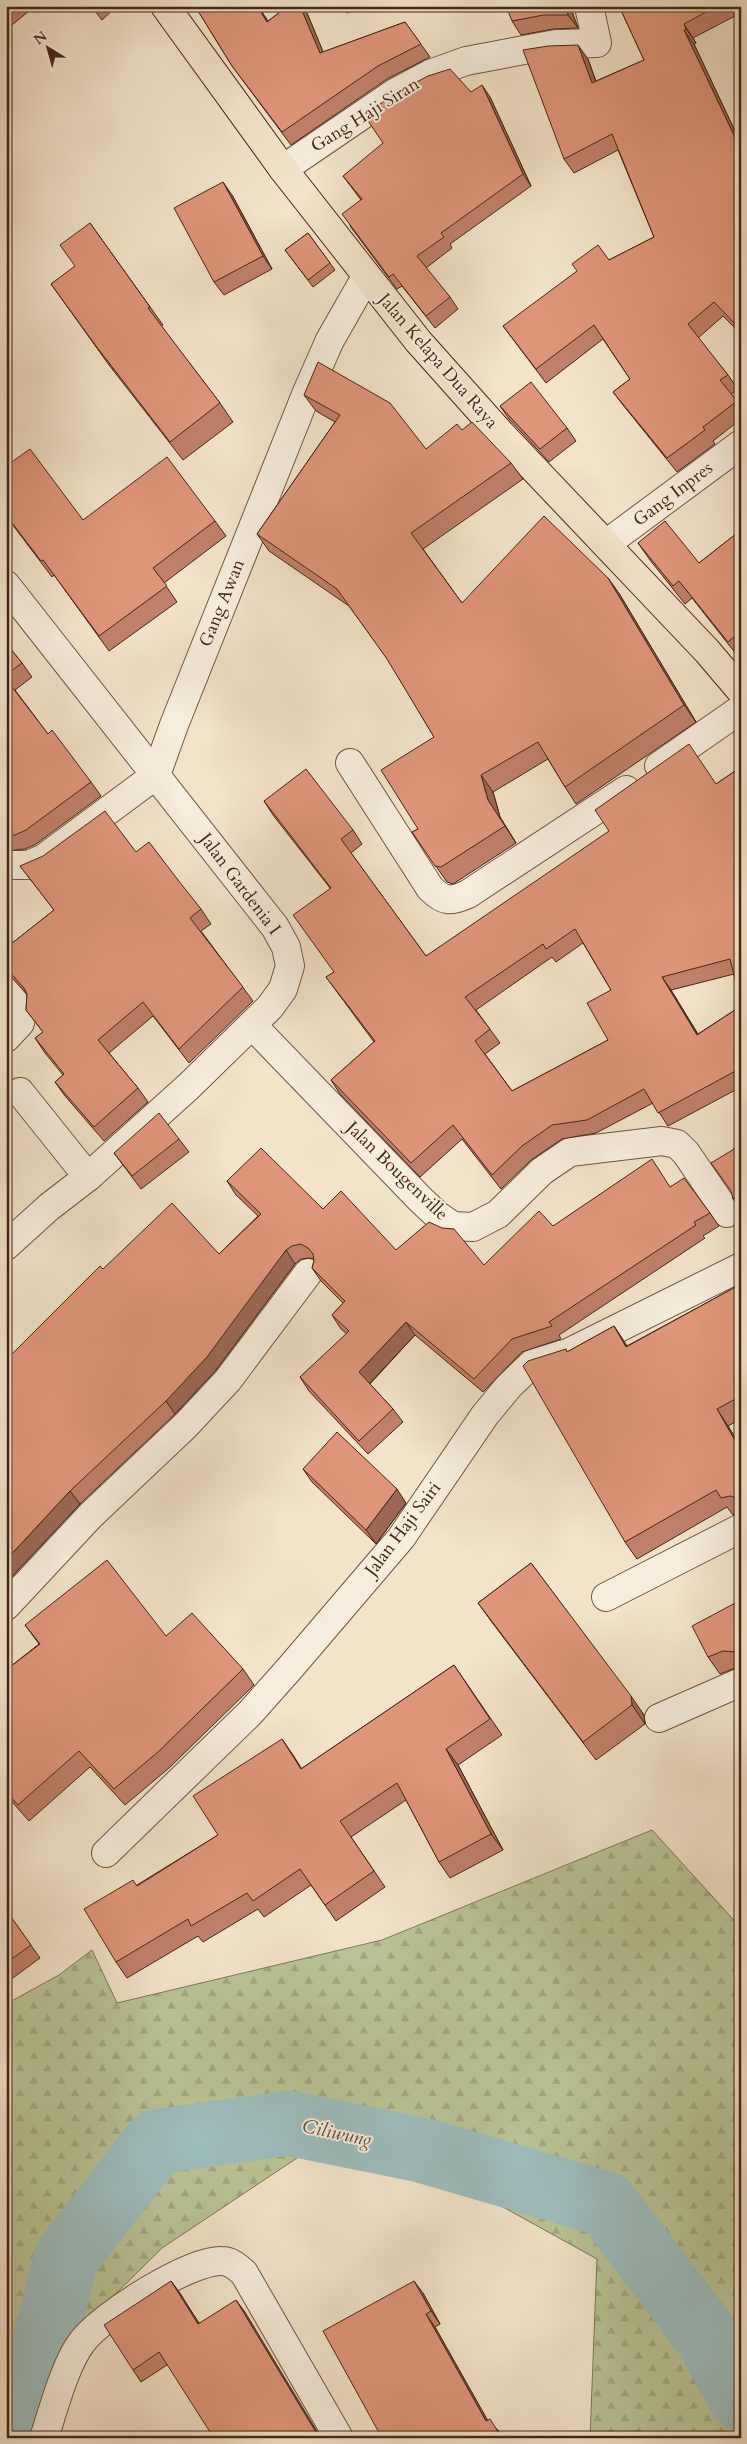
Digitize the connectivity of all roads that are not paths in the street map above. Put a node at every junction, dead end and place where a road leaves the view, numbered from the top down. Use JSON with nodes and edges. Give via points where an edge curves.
{"nodes":[{"id":1,"x":165,"y":6,"type":"edge"},
{"id":2,"x":589,"y":6,"type":"edge"},
{"id":3,"x":282,"y":169,"type":"junction"},
{"id":4,"x":366,"y":277,"type":"junction"},
{"id":5,"x":741,"y":444,"type":"edge"},
{"id":6,"x":606,"y":544,"type":"junction"},
{"id":7,"x":6,"y":584,"type":"edge"},
{"id":8,"x":741,"y":691,"type":"edge"},
{"id":9,"x":741,"y":709,"type":"edge"},
{"id":10,"x":350,"y":763,"type":"dead end"},
{"id":11,"x":156,"y":775,"type":"junction"},
{"id":12,"x":9,"y":865,"type":"edge"},
{"id":13,"x":6,"y":992,"type":"edge"},
{"id":14,"x":253,"y":1026,"type":"junction"},
{"id":15,"x":6,"y":1038,"type":"edge"},
{"id":16,"x":20,"y":1092,"type":"dead end"},
{"id":17,"x":88,"y":1177,"type":"junction"},
{"id":18,"x":727,"y":1213,"type":"dead end"},
{"id":19,"x":6,"y":1246,"type":"edge"},
{"id":20,"x":741,"y":1268,"type":"edge"},
{"id":21,"x":308,"y":1273,"type":"dead end"},
{"id":22,"x":741,"y":1528,"type":"edge"},
{"id":23,"x":606,"y":1597,"type":"dead end"},
{"id":24,"x":6,"y":1606,"type":"edge"},
{"id":25,"x":741,"y":1682,"type":"edge"},
{"id":26,"x":659,"y":1718,"type":"dead end"},
{"id":27,"x":106,"y":1853,"type":"dead end"},
{"id":28,"x":44,"y":2438,"type":"edge"},
{"id":29,"x":339,"y":2438,"type":"edge"}],
"edges":[{"from":1,"to":3,"type":"main road","name":"Jalan Kelapa Dua Raya"},
{"from":2,"to":3,"type":"street","name":"Gang Haji Siran","via":[[597,43],[556,44],[466,61],[430,74],[396,92]]},
{"from":3,"to":4,"type":"main road","name":"Jalan Kelapa Dua Raya"},
{"from":4,"to":6,"type":"main road","name":"Jalan Kelapa Dua Raya","via":[[455,384]]},
{"from":4,"to":11,"type":"street","name":"Gang Awan","via":[[330,340],[307,392]]},
{"from":5,"to":6,"type":"street","name":"Gang Inpres"},
{"from":6,"to":8,"type":"main road","name":"Jalan Kelapa Dua Raya"},
{"from":7,"to":11,"type":"street","name":"Jalan Gardenia I"},
{"from":9,"to":10,"type":"street","via":[[616,797],[458,898],[447,900],[430,888]]},
{"from":11,"to":12,"type":"street","via":[[44,858],[28,865]]},
{"from":11,"to":14,"type":"street","name":"Jalan Gardenia I","via":[[275,927],[286,947],[290,966],[283,990]]},
{"from":13,"to":15,"type":"street","via":[[22,1012],[20,1024]]},
{"from":14,"to":17,"type":"street","name":"Jalan Gardenia I"},
{"from":14,"to":18,"type":"street","name":"Jalan Bougenville","via":[[420,1199],[453,1226],[473,1227],[498,1214],[542,1171],[570,1152],[662,1141],[677,1144],[686,1153]]},
{"from":16,"to":17,"type":"street"},
{"from":17,"to":19,"type":"street","name":"Jalan Gardenia I"},
{"from":20,"to":27,"type":"street","name":"Jalan Haji Sairi","via":[[568,1353],[532,1364],[485,1415],[400,1538],[290,1668],[250,1713]]},
{"from":21,"to":24,"type":"street","via":[[228,1380],[186,1425],[91,1514]]},
{"from":22,"to":23,"type":"street"},
{"from":25,"to":26,"type":"street"},
{"from":28,"to":29,"type":"street","via":[[70,2365],[82,2342],[106,2320],[146,2292],[200,2266],[222,2261],[234,2264],[244,2273]]}]}
